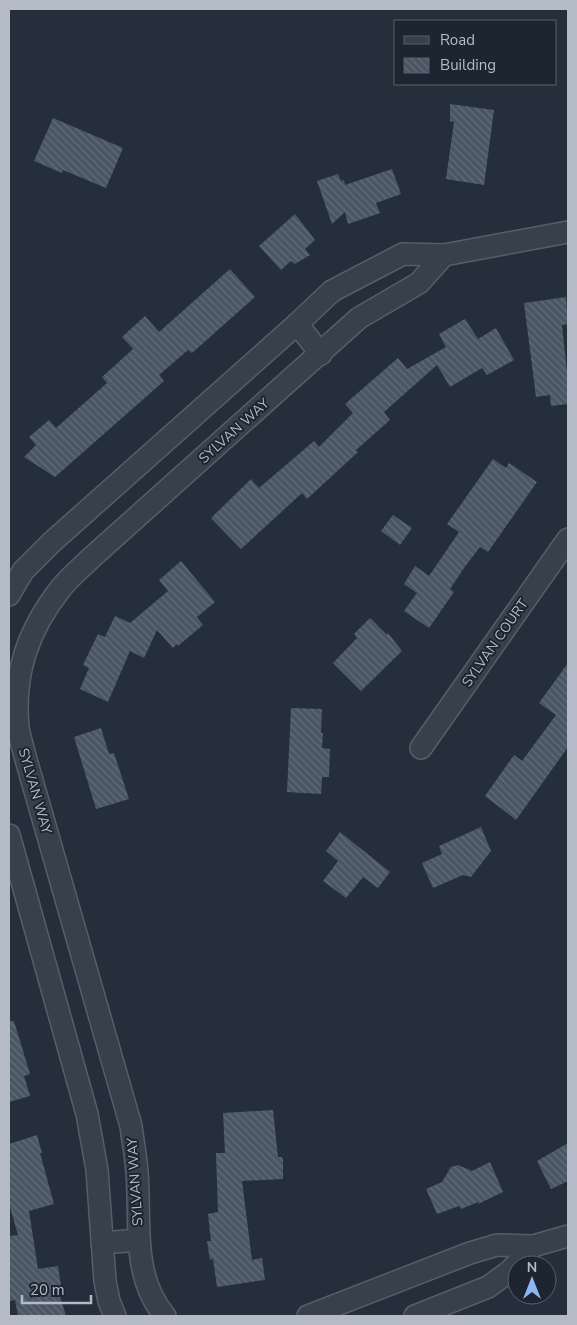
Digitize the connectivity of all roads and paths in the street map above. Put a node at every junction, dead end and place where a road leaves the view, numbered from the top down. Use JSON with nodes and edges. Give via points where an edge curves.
{"nodes":[{"id":1,"x":568,"y":232,"type":"edge"},
{"id":2,"x":444,"y":255,"type":"junction"},
{"id":3,"x":297,"y":324,"type":"junction"},
{"id":4,"x":321,"y":354,"type":"junction"},
{"id":5,"x":568,"y":539,"type":"edge"},
{"id":6,"x":9,"y":595,"type":"edge"},
{"id":7,"x":421,"y":748,"type":"dead end"},
{"id":8,"x":9,"y":835,"type":"edge"},
{"id":9,"x":568,"y":1236,"type":"edge"},
{"id":10,"x":139,"y":1240,"type":"junction"},
{"id":11,"x":102,"y":1243,"type":"junction"},
{"id":12,"x":533,"y":1246,"type":"junction"},
{"id":13,"x":115,"y":1316,"type":"edge"},
{"id":14,"x":164,"y":1316,"type":"edge"},
{"id":15,"x":308,"y":1316,"type":"edge"},
{"id":16,"x":415,"y":1316,"type":"edge"}],
"edges":[{"from":1,"to":2,"type":"street"},
{"from":2,"to":3,"type":"street","via":[[403,254],[332,291]]},
{"from":2,"to":4,"type":"street","name":"SYLVAN WAY","via":[[419,283],[359,318]]},
{"from":3,"to":4,"type":"street"},
{"from":3,"to":6,"type":"street","via":[[52,542],[23,572]]},
{"from":4,"to":10,"type":"street","name":"SYLVAN WAY","via":[[62,587],[36,625],[19,670],[18,727],[25,756],[131,1126],[137,1172]]},
{"from":5,"to":7,"type":"street","name":"SYLVAN COURT"},
{"from":8,"to":11,"type":"street","via":[[87,1114],[97,1170]]},
{"from":9,"to":12,"type":"street"},
{"from":10,"to":11,"type":"street"},
{"from":10,"to":14,"type":"street","name":"SYLVAN WAY","via":[[143,1273],[155,1305]]},
{"from":11,"to":13,"type":"street","via":[[105,1281]]},
{"from":12,"to":15,"type":"street","via":[[497,1246],[470,1253]]},
{"from":12,"to":16,"type":"street","via":[[510,1271],[488,1287]]}]}
